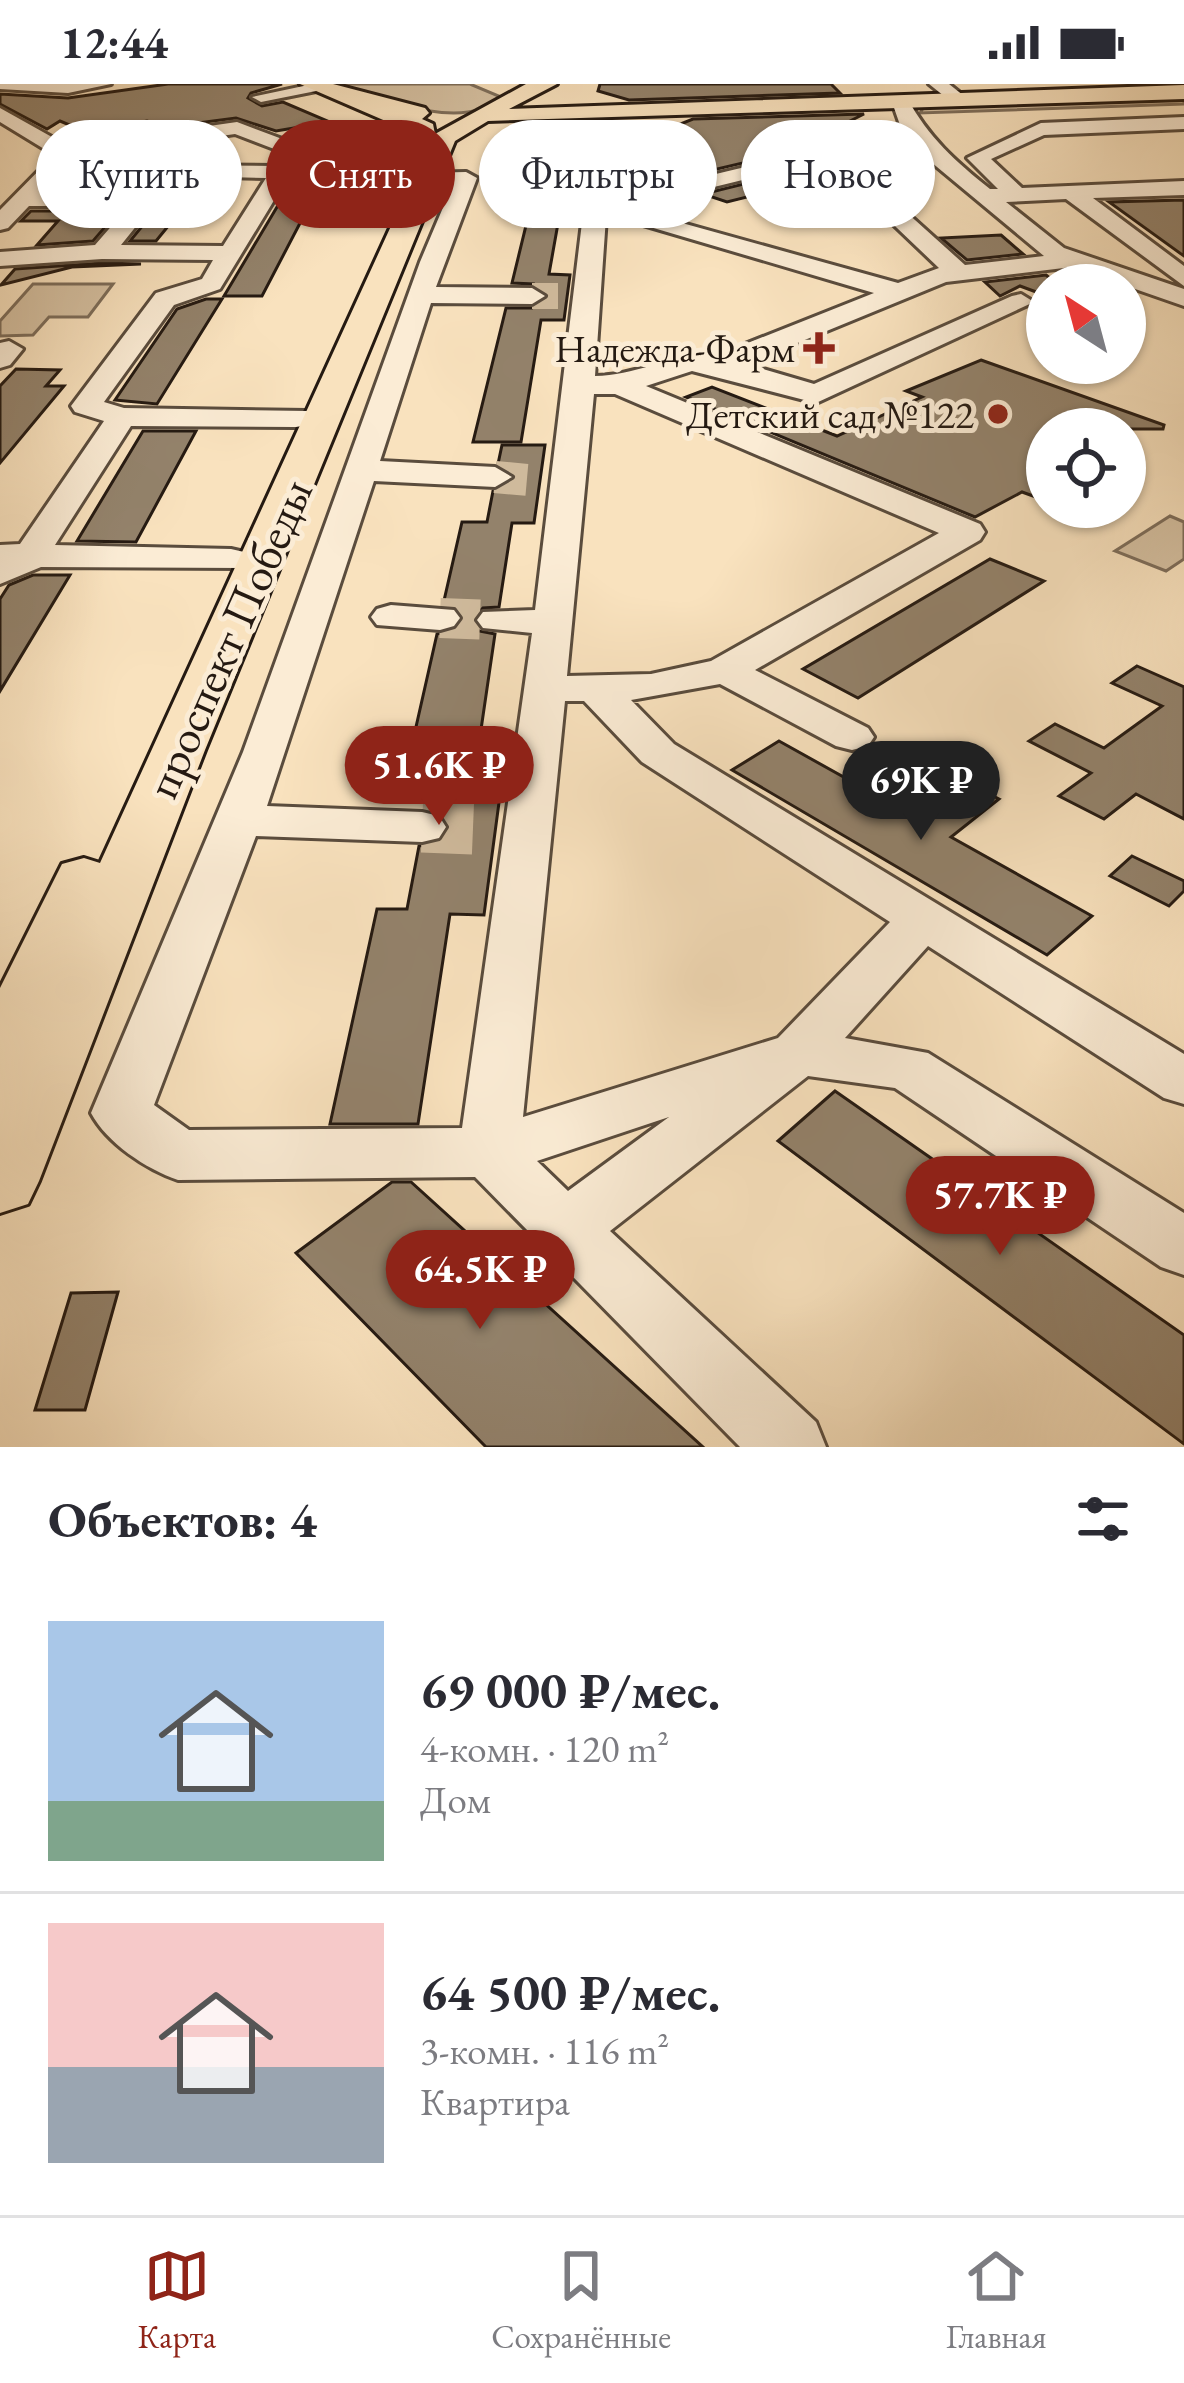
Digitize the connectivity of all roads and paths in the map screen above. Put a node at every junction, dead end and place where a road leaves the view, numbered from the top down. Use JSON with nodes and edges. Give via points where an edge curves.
{"nodes":[{"id":1,"x":0,"y":84,"type":"edge"},
{"id":2,"x":102,"y":84,"type":"edge"},
{"id":3,"x":488,"y":84,"type":"edge"},
{"id":4,"x":546,"y":84,"type":"edge"},
{"id":5,"x":938,"y":84,"type":"edge"},
{"id":6,"x":317,"y":86,"type":"edge"},
{"id":7,"x":1182,"y":88,"type":"edge"},
{"id":8,"x":522,"y":95,"type":"junction"},
{"id":9,"x":261,"y":97,"type":"dead end"},
{"id":10,"x":960,"y":100,"type":"junction"},
{"id":11,"x":901,"y":102,"type":"junction"},
{"id":12,"x":380,"y":107,"type":"junction"},
{"id":13,"x":598,"y":112,"type":"junction"},
{"id":14,"x":0,"y":114,"type":"edge"},
{"id":15,"x":481,"y":118,"type":"junction"},
{"id":16,"x":411,"y":120,"type":"edge"},
{"id":17,"x":910,"y":120,"type":"edge"},
{"id":18,"x":1184,"y":123,"type":"edge"},
{"id":19,"x":455,"y":128,"type":"edge"},
{"id":20,"x":1041,"y":129,"type":"junction"},
{"id":21,"x":993,"y":131,"type":"dead end"},
{"id":22,"x":36,"y":135,"type":"edge"},
{"id":23,"x":935,"y":139,"type":"edge"},
{"id":24,"x":963,"y":146,"type":"junction"},
{"id":25,"x":936,"y":156,"type":"edge"},
{"id":26,"x":36,"y":186,"type":"edge"},
{"id":27,"x":1184,"y":188,"type":"edge"},
{"id":28,"x":1072,"y":193,"type":"junction"},
{"id":29,"x":1018,"y":195,"type":"junction"},
{"id":30,"x":266,"y":196,"type":"edge"},
{"id":31,"x":988,"y":196,"type":"junction"},
{"id":32,"x":24,"y":199,"type":"junction"},
{"id":33,"x":7,"y":227,"type":"edge"},
{"id":34,"x":416,"y":228,"type":"edge"},
{"id":35,"x":431,"y":228,"type":"edge"},
{"id":36,"x":585,"y":228,"type":"edge"},
{"id":37,"x":679,"y":228,"type":"edge"},
{"id":38,"x":908,"y":228,"type":"edge"},
{"id":39,"x":62,"y":230,"type":"dead end"},
{"id":40,"x":123,"y":230,"type":"junction"},
{"id":41,"x":102,"y":252,"type":"junction"},
{"id":42,"x":231,"y":253,"type":"junction"},
{"id":43,"x":0,"y":259,"type":"edge"},
{"id":44,"x":1071,"y":260,"type":"junction"},
{"id":45,"x":958,"y":272,"type":"junction"},
{"id":46,"x":1184,"y":278,"type":"edge"},
{"id":47,"x":900,"y":292,"type":"junction"},
{"id":48,"x":532,"y":296,"type":"tunnel mouth"},
{"id":49,"x":1184,"y":298,"type":"edge"},
{"id":50,"x":407,"y":300,"type":"junction"},
{"id":51,"x":1021,"y":302,"type":"dead end"},
{"id":52,"x":718,"y":365,"type":"junction"},
{"id":53,"x":580,"y":385,"type":"junction"},
{"id":54,"x":619,"y":385,"type":"junction"},
{"id":55,"x":122,"y":417,"type":"junction"},
{"id":56,"x":296,"y":418,"type":"junction"},
{"id":57,"x":360,"y":470,"type":"junction"},
{"id":58,"x":495,"y":477,"type":"tunnel mouth"},
{"id":59,"x":231,"y":560,"type":"junction"},
{"id":60,"x":9,"y":562,"type":"edge"},
{"id":61,"x":391,"y":617,"type":"dead end"},
{"id":62,"x":440,"y":618,"type":"tunnel mouth"},
{"id":63,"x":497,"y":620,"type":"tunnel mouth"},
{"id":64,"x":550,"y":622,"type":"junction"},
{"id":65,"x":724,"y":670,"type":"junction"},
{"id":66,"x":571,"y":690,"type":"junction"},
{"id":67,"x":852,"y":737,"type":"dead end"},
{"id":68,"x":237,"y":820,"type":"junction"},
{"id":69,"x":422,"y":827,"type":"tunnel mouth"},
{"id":70,"x":923,"y":919,"type":"junction"},
{"id":71,"x":798,"y":1053,"type":"junction"},
{"id":72,"x":0,"y":1063,"type":"edge"},
{"id":73,"x":1184,"y":1082,"type":"edge"},
{"id":74,"x":489,"y":1152,"type":"junction"},
{"id":75,"x":0,"y":1181,"type":"edge"},
{"id":76,"x":565,"y":1229,"type":"junction"},
{"id":77,"x":1184,"y":1246,"type":"edge"},
{"id":78,"x":790,"y":1447,"type":"edge"}],
"edges":[{"from":1,"to":2,"type":"street"},
{"from":3,"to":8,"type":"main road"},
{"from":4,"to":8,"type":"main road","name":"проспект Победы"},
{"from":5,"to":10,"type":"street"},
{"from":6,"to":9,"type":"street"},
{"from":6,"to":12,"type":"main road"},
{"from":7,"to":10,"type":"main road"},
{"from":8,"to":13,"type":"main road"},
{"from":8,"to":15,"type":"main road","name":"проспект Победы"},
{"from":10,"to":11,"type":"main road"},
{"from":11,"to":13,"type":"main road","via":[[638,97]]},
{"from":11,"to":17,"type":"street"},
{"from":12,"to":15,"type":"main road"},
{"from":12,"to":16,"type":"main road","name":"проспект Победы"},
{"from":13,"to":15,"type":"main road"},
{"from":14,"to":22,"type":"street"},
{"from":15,"to":19,"type":"main road","name":"проспект Победы"},
{"from":18,"to":20,"type":"street"},
{"from":20,"to":21,"type":"street"},
{"from":20,"to":24,"type":"street"},
{"from":23,"to":24,"type":"street"},
{"from":24,"to":29,"type":"street"},
{"from":25,"to":31,"type":"street"},
{"from":26,"to":32,"type":"street"},
{"from":27,"to":28,"type":"street"},
{"from":28,"to":29,"type":"street"},
{"from":28,"to":46,"type":"street"},
{"from":29,"to":31,"type":"street"},
{"from":30,"to":42,"type":"street"},
{"from":31,"to":44,"type":"street"},
{"from":32,"to":33,"type":"street"},
{"from":32,"to":40,"type":"street","via":[[147,200]]},
{"from":34,"to":56,"type":"main road","name":"проспект Победы"},
{"from":35,"to":50,"type":"main road","name":"проспект Победы"},
{"from":36,"to":53,"type":"street"},
{"from":37,"to":47,"type":"street"},
{"from":38,"to":45,"type":"street"},
{"from":39,"to":40,"type":"street"},
{"from":40,"to":41,"type":"street"},
{"from":41,"to":42,"type":"street"},
{"from":41,"to":43,"type":"street"},
{"from":42,"to":55,"type":"street","via":[[211,284],[165,299],[86,406]]},
{"from":44,"to":45,"type":"street"},
{"from":44,"to":49,"type":"street"},
{"from":45,"to":47,"type":"street"},
{"from":47,"to":52,"type":"street"},
{"from":48,"to":50,"type":"street"},
{"from":50,"to":57,"type":"street"},
{"from":50,"to":75,"type":"main road","name":"проспект Победы","via":[[177,749]]},
{"from":51,"to":52,"type":"street","via":[[816,394]]},
{"from":52,"to":54,"type":"street","via":[[690,362]]},
{"from":53,"to":54,"type":"street"},
{"from":53,"to":64,"type":"street","via":[[556,481]]},
{"from":54,"to":65,"type":"street","via":[[967,532]]},
{"from":55,"to":56,"type":"street"},
{"from":55,"to":60,"type":"street"},
{"from":56,"to":59,"type":"main road","name":"проспект Победы"},
{"from":57,"to":58,"type":"street"},
{"from":57,"to":68,"type":"street"},
{"from":59,"to":60,"type":"street"},
{"from":59,"to":72,"type":"main road","name":"проспект Победы"},
{"from":61,"to":62,"type":"street"},
{"from":63,"to":64,"type":"street"},
{"from":64,"to":66,"type":"street"},
{"from":65,"to":66,"type":"street","via":[[651,687]]},
{"from":65,"to":67,"type":"street"},
{"from":66,"to":70,"type":"street"},
{"from":66,"to":74,"type":"street","via":[[513,831]]},
{"from":68,"to":69,"type":"street"},
{"from":68,"to":74,"type":"street","via":[[121,1113],[178,1155]]},
{"from":70,"to":71,"type":"street"},
{"from":70,"to":73,"type":"street"},
{"from":71,"to":74,"type":"street"},
{"from":71,"to":76,"type":"street"},
{"from":71,"to":77,"type":"street","via":[[908,1068]]},
{"from":74,"to":76,"type":"street"},
{"from":76,"to":78,"type":"street"}]}
